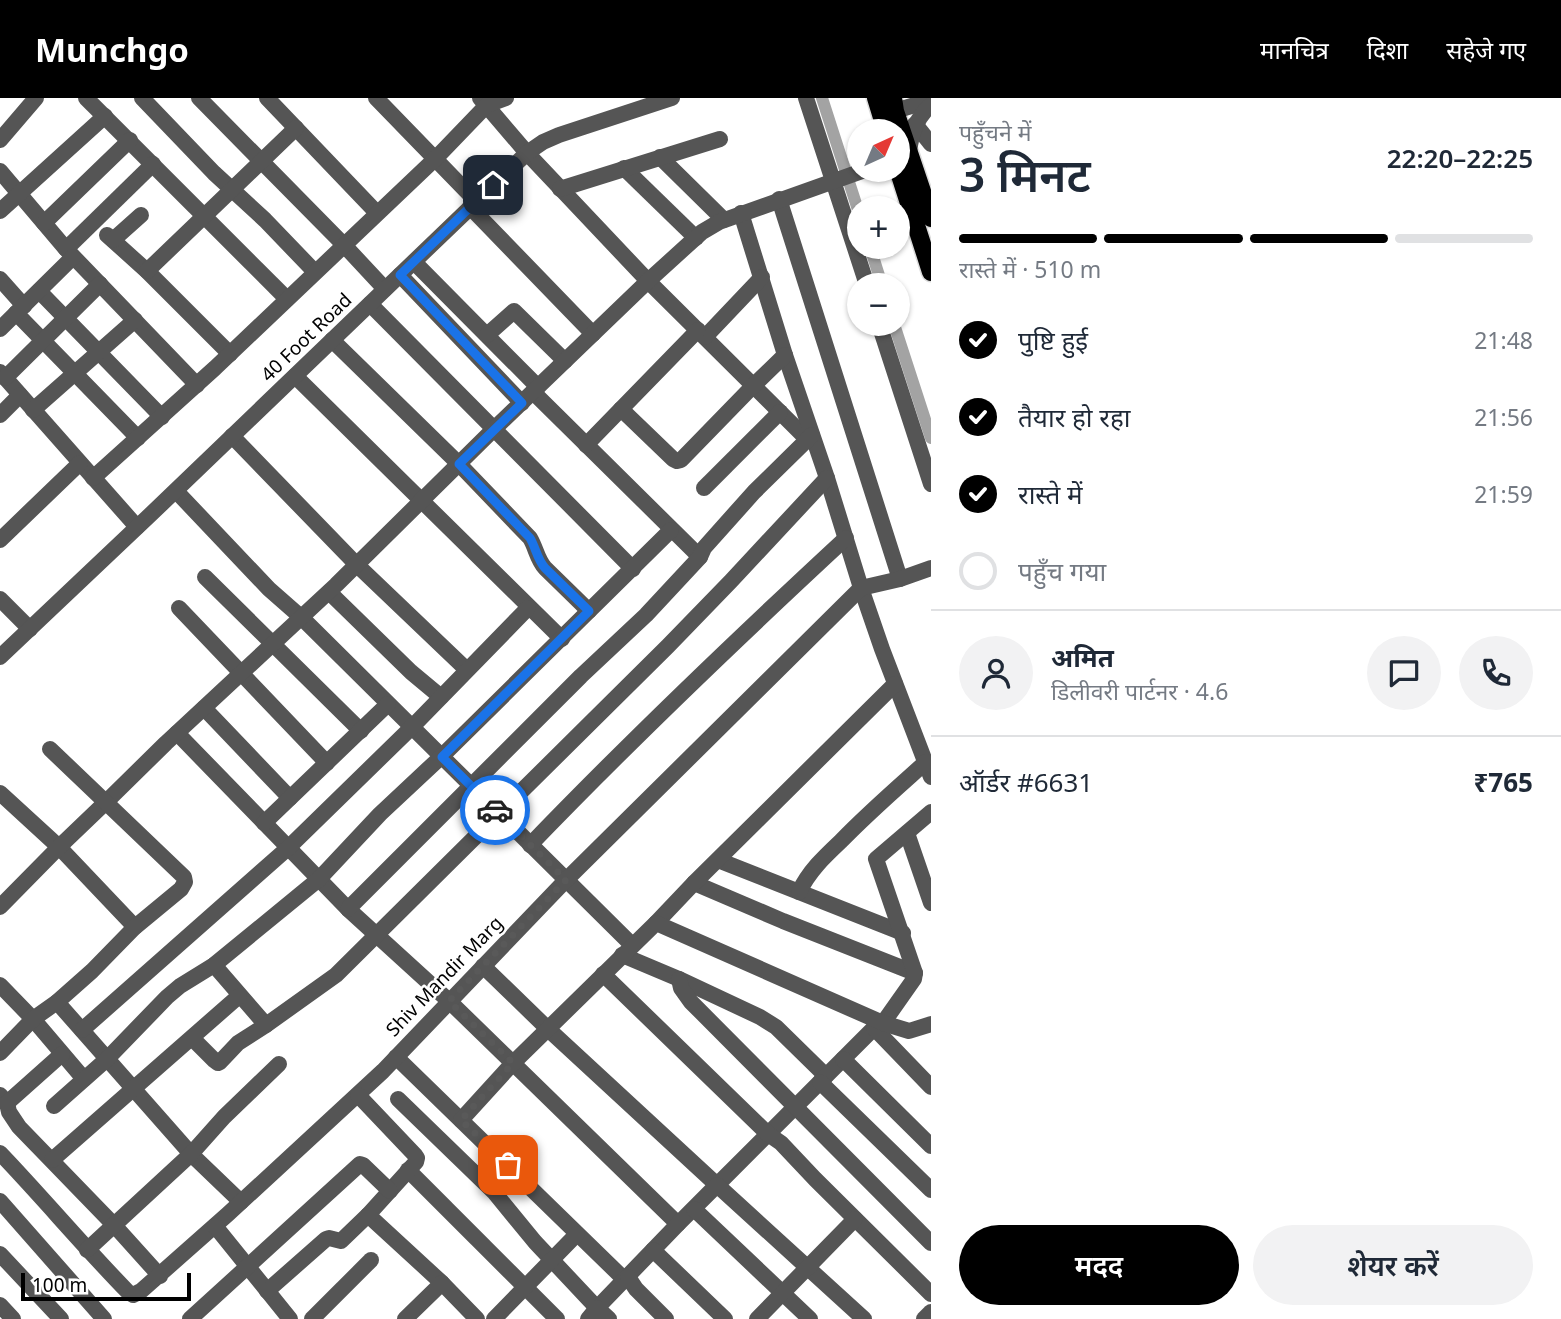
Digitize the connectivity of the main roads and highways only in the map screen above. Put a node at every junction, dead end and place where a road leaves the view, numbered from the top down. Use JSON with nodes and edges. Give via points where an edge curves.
{"nodes":[{"id":1,"x":888,"y":103,"type":"edge"},
{"id":2,"x":902,"y":182,"type":"edge"},
{"id":3,"x":931,"y":218,"type":"edge"},
{"id":4,"x":931,"y":272,"type":"edge"}],
"edges":[{"from":1,"to":3,"type":"main road"},
{"from":2,"to":4,"type":"main road"}]}
